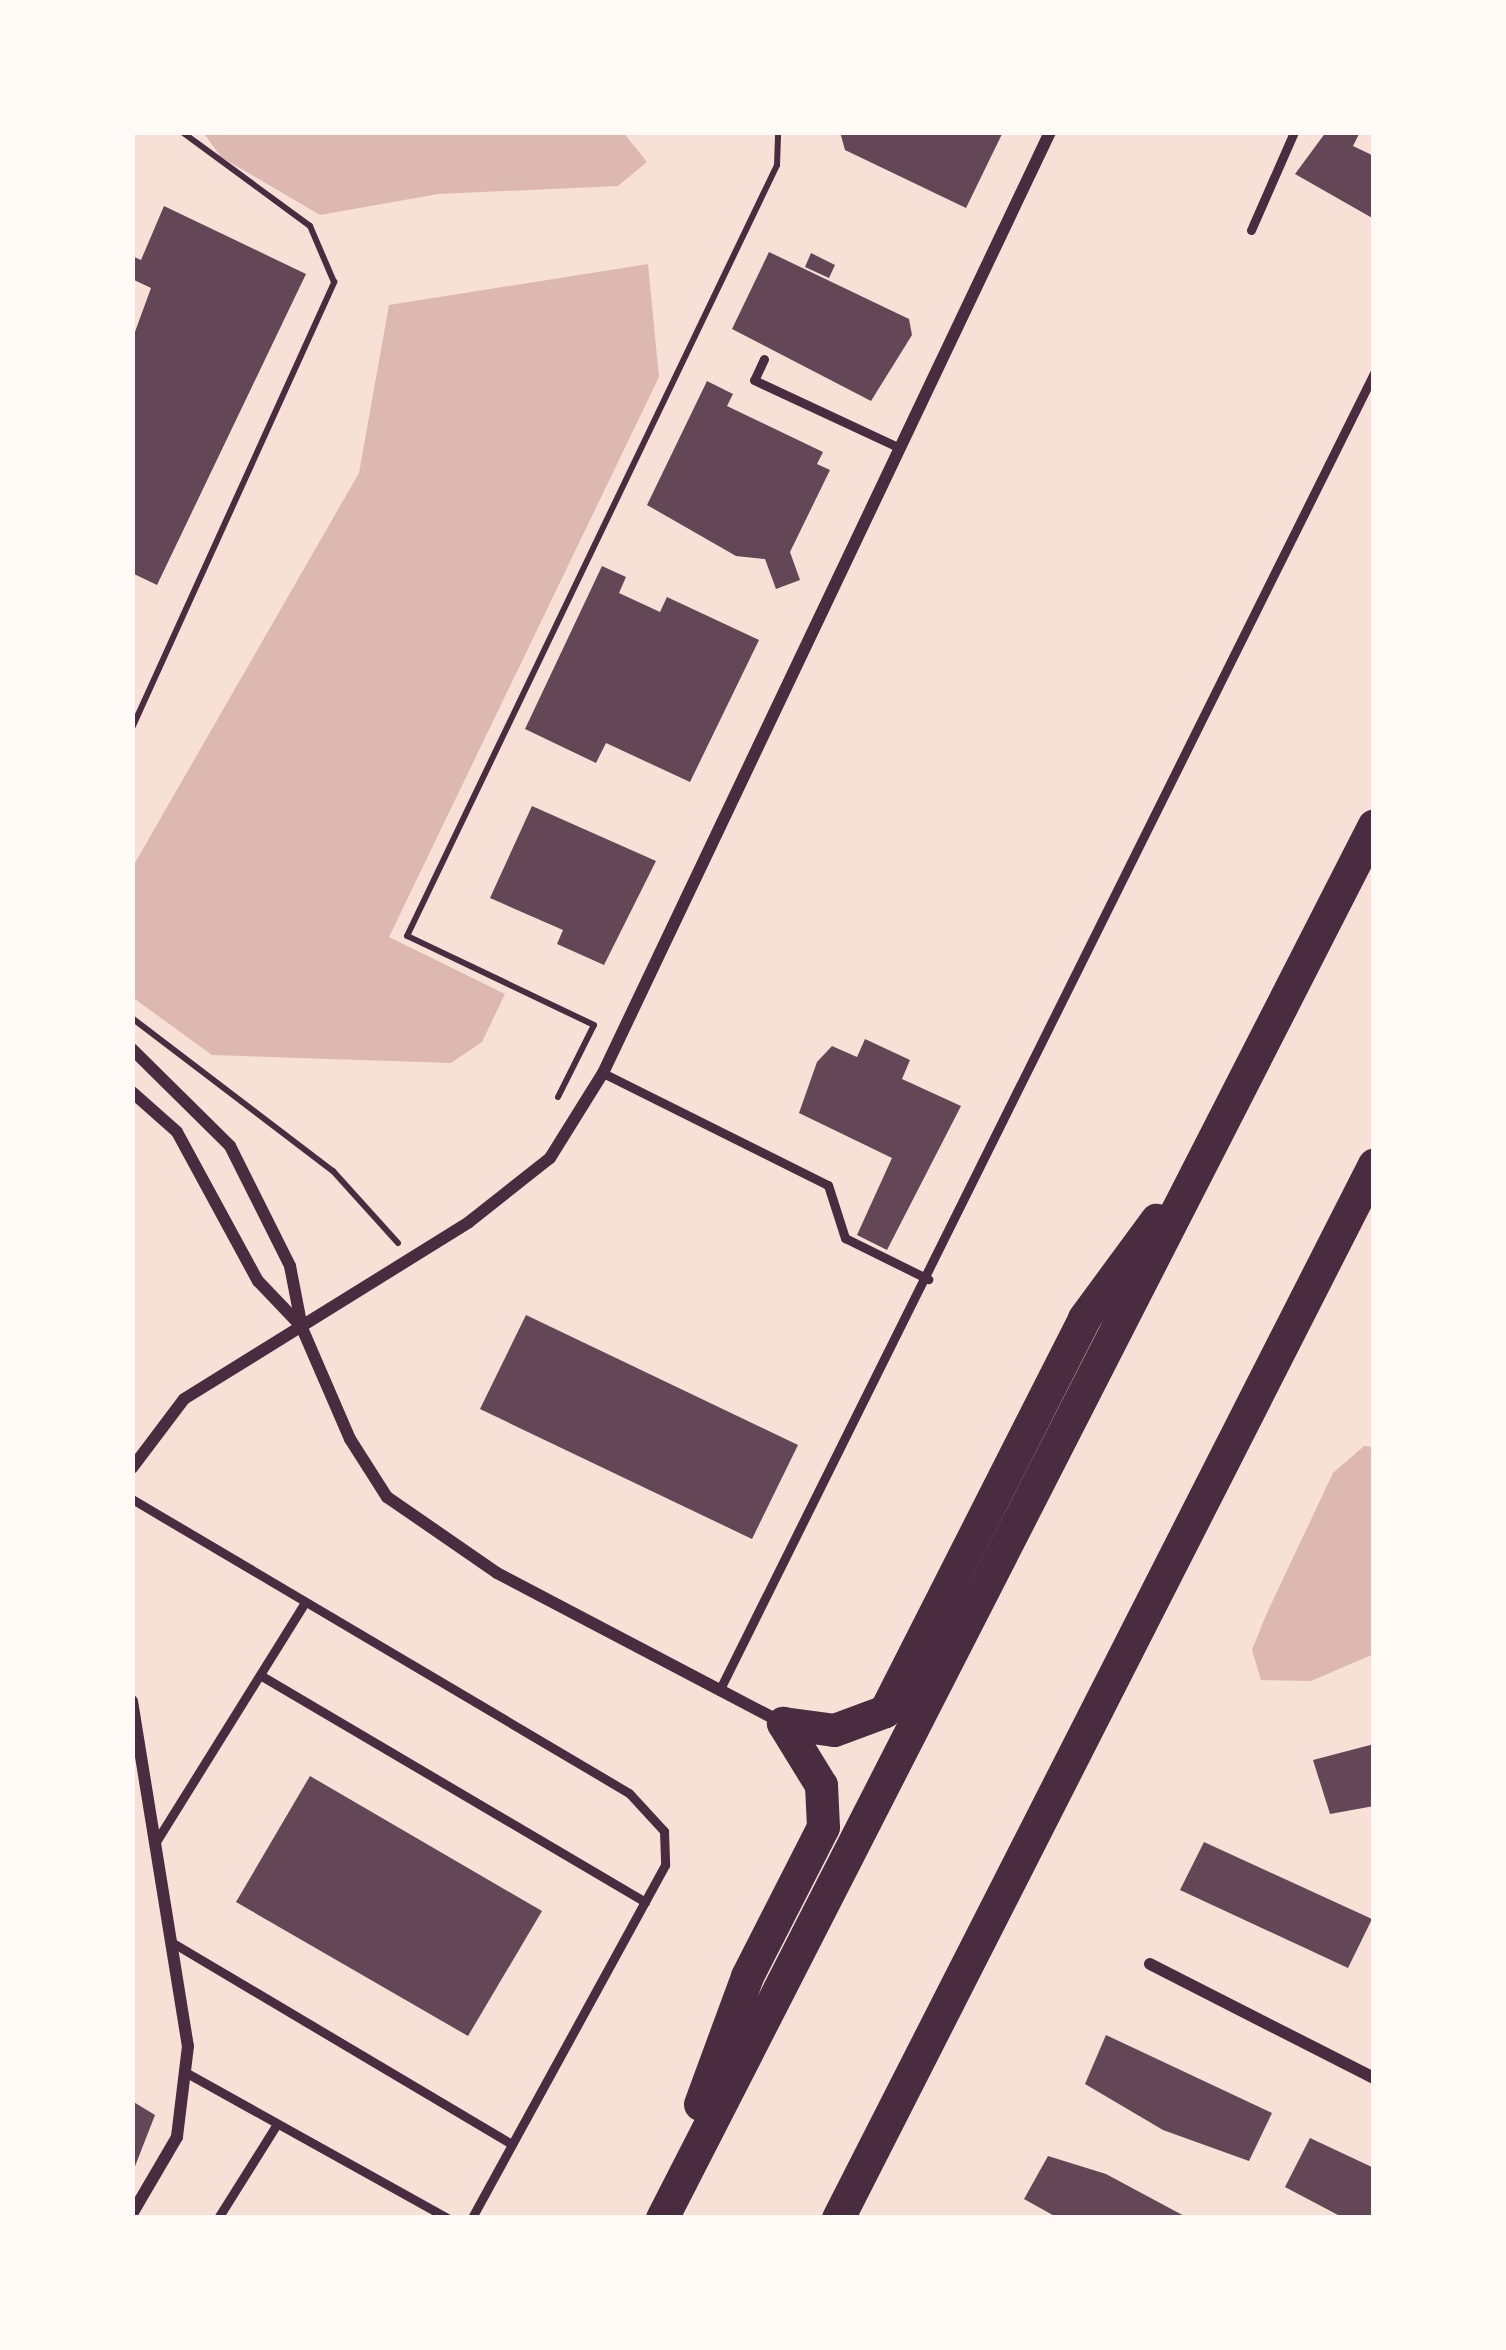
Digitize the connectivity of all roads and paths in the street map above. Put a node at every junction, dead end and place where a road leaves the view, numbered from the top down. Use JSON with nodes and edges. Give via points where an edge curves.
{"nodes":[{"id":1,"x":182,"y":132,"type":"edge"},
{"id":2,"x":778,"y":132,"type":"edge"},
{"id":3,"x":1050,"y":132,"type":"edge"},
{"id":4,"x":1294,"y":132,"type":"edge"},
{"id":5,"x":1251,"y":230,"type":"dead end"},
{"id":6,"x":764,"y":358,"type":"dead end"},
{"id":7,"x":1374,"y":373,"type":"edge"},
{"id":8,"x":900,"y":448,"type":"junction"},
{"id":9,"x":132,"y":728,"type":"edge"},
{"id":10,"x":1373,"y":826,"type":"edge"},
{"id":11,"x":132,"y":1018,"type":"edge"},
{"id":12,"x":132,"y":1049,"type":"edge"},
{"id":13,"x":603,"y":1073,"type":"junction"},
{"id":14,"x":132,"y":1092,"type":"edge"},
{"id":15,"x":550,"y":1112,"type":"dead end"},
{"id":16,"x":1217,"y":1136,"type":"junction"},
{"id":17,"x":1374,"y":1164,"type":"edge"},
{"id":18,"x":416,"y":1235,"type":"dead end"},
{"id":19,"x":928,"y":1279,"type":"junction"},
{"id":20,"x":302,"y":1328,"type":"junction"},
{"id":21,"x":132,"y":1468,"type":"edge"},
{"id":22,"x":132,"y":1499,"type":"edge"},
{"id":23,"x":305,"y":1602,"type":"junction"},
{"id":24,"x":260,"y":1675,"type":"junction"},
{"id":25,"x":719,"y":1691,"type":"junction"},
{"id":26,"x":133,"y":1707,"type":"edge"},
{"id":27,"x":783,"y":1724,"type":"junction"},
{"id":28,"x":157,"y":1840,"type":"junction"},
{"id":29,"x":645,"y":1902,"type":"junction"},
{"id":30,"x":173,"y":1943,"type":"junction"},
{"id":31,"x":1150,"y":1964,"type":"dead end"},
{"id":32,"x":185,"y":2072,"type":"junction"},
{"id":33,"x":1374,"y":2078,"type":"edge"},
{"id":34,"x":277,"y":2124,"type":"junction"},
{"id":35,"x":512,"y":2144,"type":"junction"},
{"id":36,"x":132,"y":2214,"type":"edge"},
{"id":37,"x":218,"y":2218,"type":"edge"},
{"id":38,"x":447,"y":2218,"type":"edge"},
{"id":39,"x":472,"y":2218,"type":"edge"},
{"id":40,"x":661,"y":2218,"type":"edge"},
{"id":41,"x":838,"y":2218,"type":"edge"}],
"edges":[{"from":1,"to":9,"type":"path","via":[[310,226],[329,250],[334,282]]},
{"from":2,"to":15,"type":"path","via":[[777,165],[407,937],[594,1025]]},
{"from":3,"to":8,"type":"street"},
{"from":4,"to":5,"type":"lane"},
{"from":6,"to":8,"type":"lane","via":[[754,380]]},
{"from":7,"to":19,"type":"lane"},
{"from":8,"to":13,"type":"street"},
{"from":10,"to":16,"type":"highway"},
{"from":11,"to":18,"type":"path","via":[[333,1172],[400,1245]]},
{"from":12,"to":20,"type":"street","via":[[230,1146],[290,1266]]},
{"from":13,"to":19,"type":"lane","via":[[828,1185],[845,1238]]},
{"from":13,"to":20,"type":"street","via":[[550,1158]]},
{"from":14,"to":20,"type":"street","via":[[177,1132],[258,1281]]},
{"from":16,"to":27,"type":"highway","via":[[1084,1318],[885,1711],[834,1730]]},
{"from":16,"to":40,"type":"highway"},
{"from":17,"to":41,"type":"highway"},
{"from":19,"to":25,"type":"lane"},
{"from":20,"to":21,"type":"street","via":[[184,1399]]},
{"from":20,"to":25,"type":"street","via":[[387,1497],[497,1573]]},
{"from":22,"to":23,"type":"lane"},
{"from":23,"to":24,"type":"lane"},
{"from":23,"to":29,"type":"lane","via":[[653,1810],[665,1865]]},
{"from":24,"to":28,"type":"lane"},
{"from":24,"to":29,"type":"lane"},
{"from":25,"to":27,"type":"street"},
{"from":26,"to":28,"type":"street"},
{"from":27,"to":40,"type":"highway","via":[[821,1786],[823,1827],[747,1976]]},
{"from":28,"to":30,"type":"street"},
{"from":29,"to":35,"type":"lane"},
{"from":30,"to":32,"type":"street"},
{"from":30,"to":35,"type":"lane"},
{"from":31,"to":33,"type":"street"},
{"from":32,"to":34,"type":"lane"},
{"from":32,"to":36,"type":"street","via":[[177,2137]]},
{"from":34,"to":37,"type":"lane"},
{"from":34,"to":38,"type":"lane"},
{"from":35,"to":39,"type":"lane"}]}
